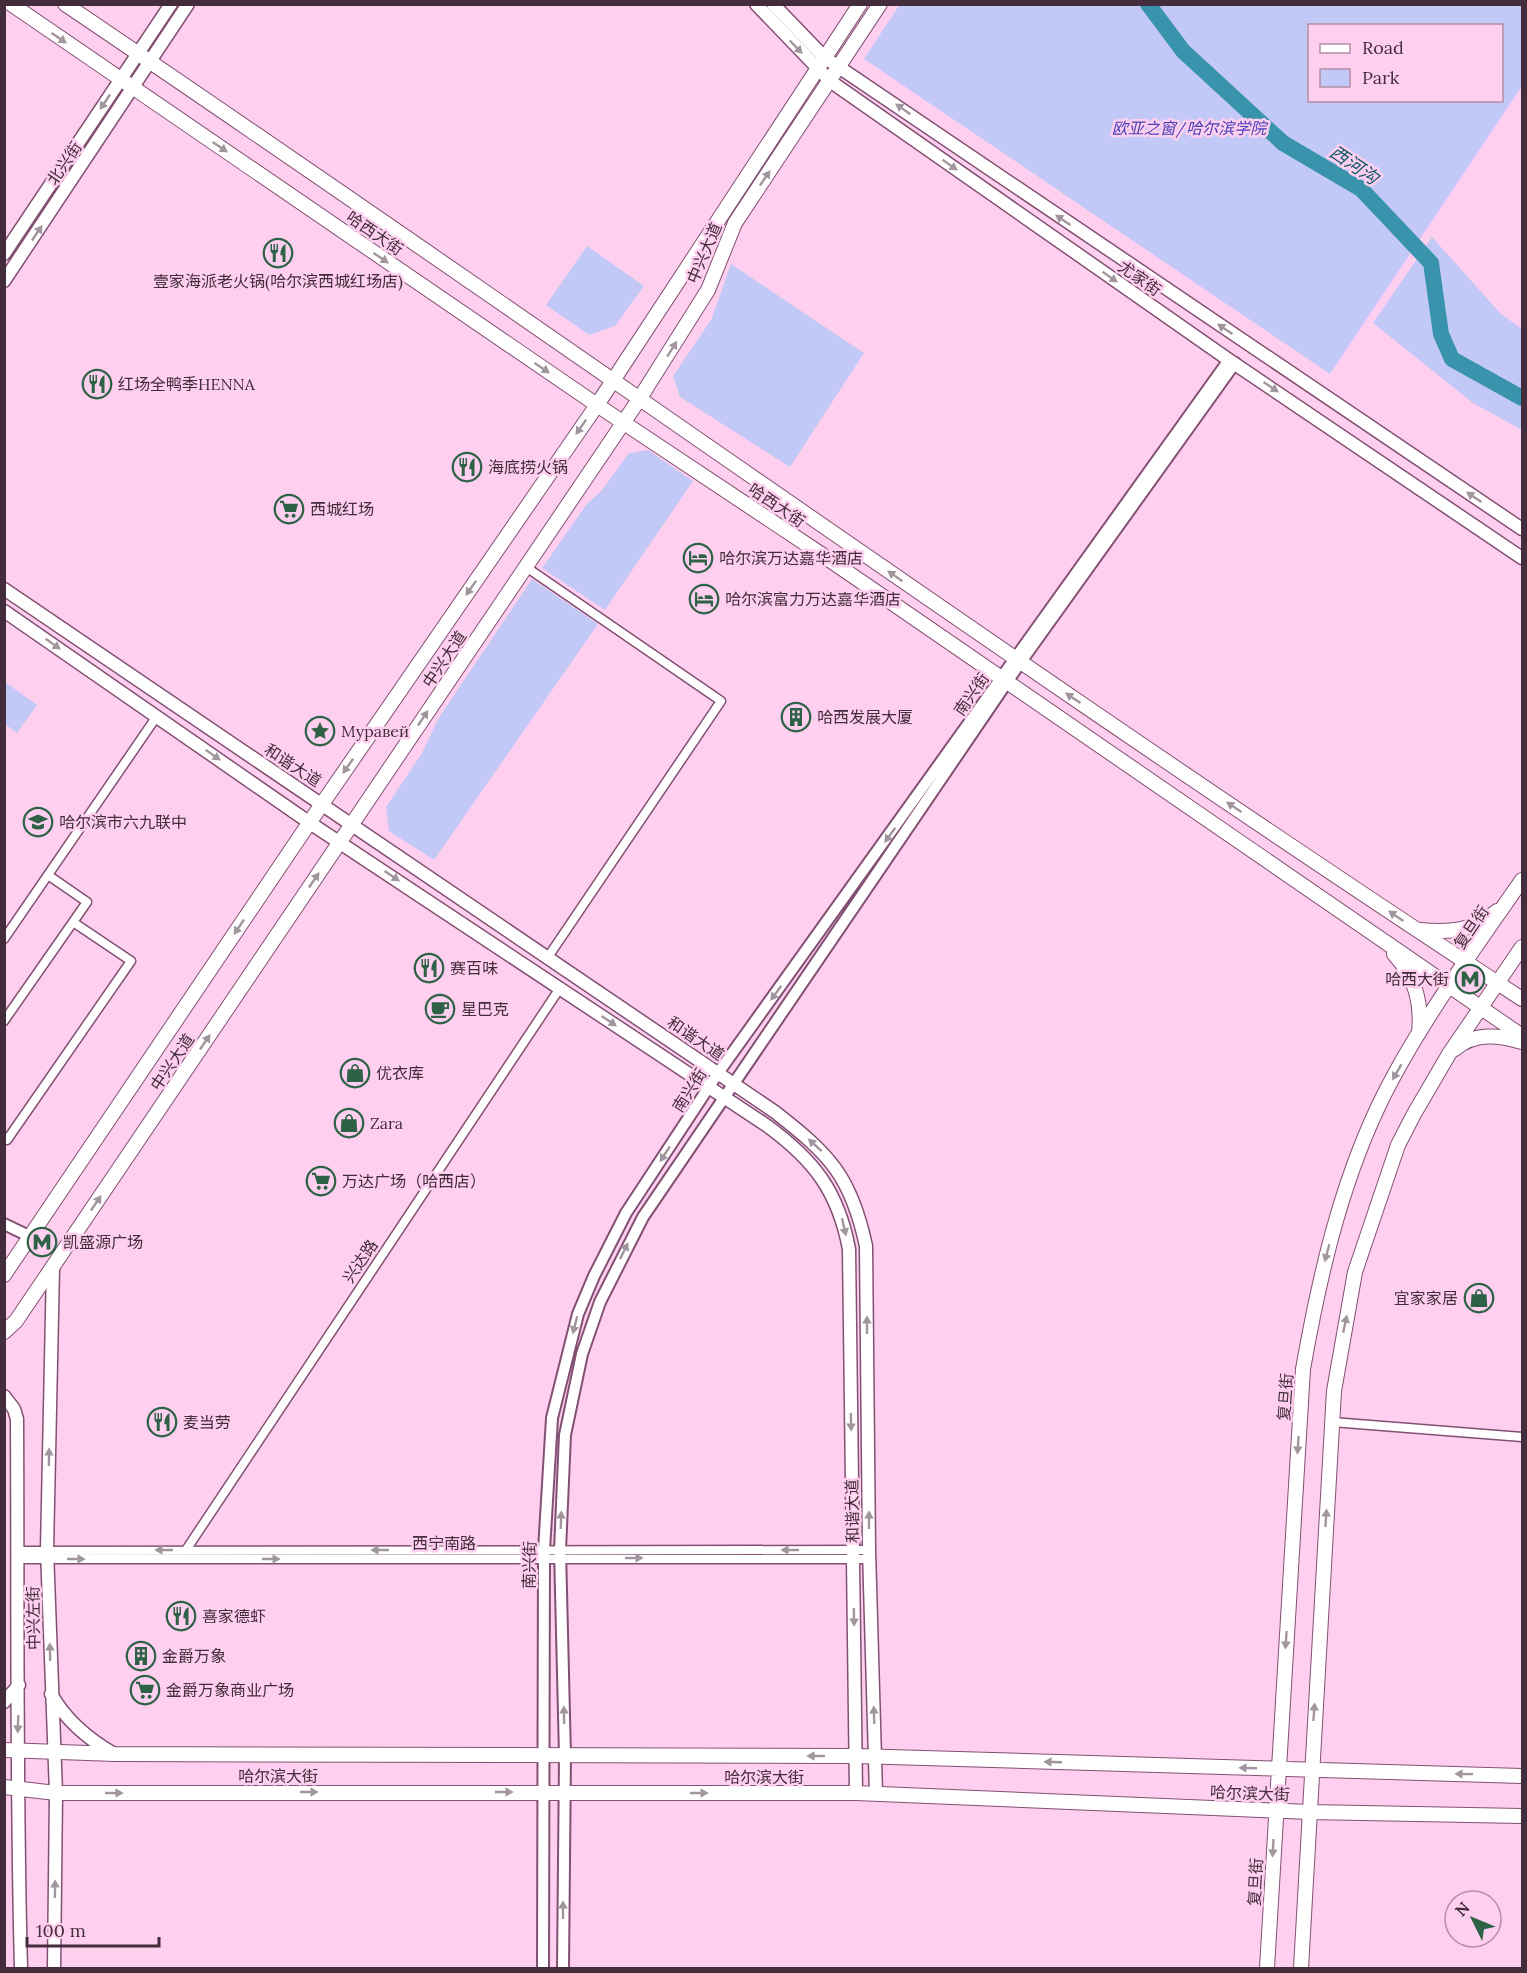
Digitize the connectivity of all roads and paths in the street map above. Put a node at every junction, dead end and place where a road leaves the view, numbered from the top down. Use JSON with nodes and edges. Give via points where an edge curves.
{"nodes":[{"id":1,"x":11,"y":4,"type":"edge"},
{"id":2,"x":65,"y":4,"type":"edge"},
{"id":3,"x":171,"y":4,"type":"edge"},
{"id":4,"x":188,"y":4,"type":"edge"},
{"id":5,"x":756,"y":4,"type":"edge"},
{"id":6,"x":773,"y":4,"type":"edge"},
{"id":7,"x":860,"y":4,"type":"edge"},
{"id":8,"x":880,"y":4,"type":"edge"},
{"id":9,"x":138,"y":54,"type":"junction"},
{"id":10,"x":150,"y":62,"type":"junction"},
{"id":11,"x":820,"y":62,"type":"junction"},
{"id":12,"x":840,"y":65,"type":"junction"},
{"id":13,"x":121,"y":80,"type":"junction"},
{"id":14,"x":830,"y":81,"type":"junction"},
{"id":15,"x":134,"y":88,"type":"junction"},
{"id":16,"x":4,"y":254,"type":"edge"},
{"id":17,"x":4,"y":281,"type":"edge"},
{"id":18,"x":1232,"y":362,"type":"junction"},
{"id":19,"x":613,"y":379,"type":"junction"},
{"id":20,"x":640,"y":398,"type":"junction"},
{"id":21,"x":597,"y":405,"type":"junction"},
{"id":22,"x":624,"y":422,"type":"junction"},
{"id":23,"x":1522,"y":529,"type":"edge"},
{"id":24,"x":1522,"y":558,"type":"edge"},
{"id":25,"x":526,"y":567,"type":"junction"},
{"id":26,"x":4,"y":589,"type":"edge"},
{"id":27,"x":4,"y":611,"type":"edge"},
{"id":28,"x":1016,"y":661,"type":"junction"},
{"id":29,"x":1004,"y":680,"type":"junction"},
{"id":30,"x":157,"y":716,"type":"junction"},
{"id":31,"x":322,"y":804,"type":"junction"},
{"id":32,"x":310,"y":823,"type":"junction"},
{"id":33,"x":352,"y":823,"type":"junction"},
{"id":34,"x":340,"y":842,"type":"junction"},
{"id":35,"x":48,"y":875,"type":"junction"},
{"id":36,"x":1522,"y":880,"type":"edge"},
{"id":37,"x":1508,"y":901,"type":"junction"},
{"id":38,"x":73,"y":922,"type":"junction"},
{"id":39,"x":1417,"y":929,"type":"junction"},
{"id":40,"x":4,"y":939,"type":"edge"},
{"id":41,"x":1381,"y":939,"type":"junction"},
{"id":42,"x":1522,"y":947,"type":"edge"},
{"id":43,"x":548,"y":957,"type":"junction"},
{"id":44,"x":1466,"y":964,"type":"junction"},
{"id":45,"x":1498,"y":982,"type":"junction"},
{"id":46,"x":1450,"y":986,"type":"junction"},
{"id":47,"x":560,"y":988,"type":"junction"},
{"id":48,"x":1522,"y":999,"type":"edge"},
{"id":49,"x":1479,"y":1008,"type":"junction"},
{"id":50,"x":4,"y":1021,"type":"edge"},
{"id":51,"x":1522,"y":1036,"type":"edge"},
{"id":52,"x":1419,"y":1037,"type":"junction"},
{"id":53,"x":1522,"y":1042,"type":"edge"},
{"id":54,"x":1449,"y":1054,"type":"junction"},
{"id":55,"x":718,"y":1073,"type":"junction"},
{"id":56,"x":734,"y":1084,"type":"junction"},
{"id":57,"x":709,"y":1088,"type":"junction"},
{"id":58,"x":725,"y":1098,"type":"junction"},
{"id":59,"x":4,"y":1139,"type":"edge"},
{"id":60,"x":4,"y":1224,"type":"edge"},
{"id":61,"x":31,"y":1237,"type":"junction"},
{"id":62,"x":53,"y":1267,"type":"junction"},
{"id":63,"x":4,"y":1275,"type":"edge"},
{"id":64,"x":4,"y":1332,"type":"edge"},
{"id":65,"x":4,"y":1396,"type":"edge"},
{"id":66,"x":1332,"y":1422,"type":"junction"},
{"id":67,"x":1522,"y":1437,"type":"edge"},
{"id":68,"x":186,"y":1550,"type":"junction"},
{"id":69,"x":544,"y":1554,"type":"junction"},
{"id":70,"x":560,"y":1554,"type":"junction"},
{"id":71,"x":853,"y":1554,"type":"junction"},
{"id":72,"x":18,"y":1555,"type":"junction"},
{"id":73,"x":48,"y":1555,"type":"junction"},
{"id":74,"x":869,"y":1555,"type":"junction"},
{"id":75,"x":19,"y":1684,"type":"junction"},
{"id":76,"x":51,"y":1694,"type":"junction"},
{"id":77,"x":4,"y":1702,"type":"edge"},
{"id":78,"x":11,"y":1751,"type":"edge"},
{"id":79,"x":54,"y":1753,"type":"junction"},
{"id":80,"x":115,"y":1755,"type":"junction"},
{"id":81,"x":565,"y":1755,"type":"junction"},
{"id":82,"x":544,"y":1756,"type":"junction"},
{"id":83,"x":856,"y":1756,"type":"junction"},
{"id":84,"x":875,"y":1757,"type":"junction"},
{"id":85,"x":1277,"y":1769,"type":"junction"},
{"id":86,"x":1311,"y":1771,"type":"junction"},
{"id":87,"x":1522,"y":1776,"type":"edge"},
{"id":88,"x":10,"y":1788,"type":"edge"},
{"id":89,"x":56,"y":1792,"type":"junction"},
{"id":90,"x":544,"y":1792,"type":"junction"},
{"id":91,"x":564,"y":1793,"type":"junction"},
{"id":92,"x":856,"y":1793,"type":"junction"},
{"id":93,"x":876,"y":1794,"type":"junction"},
{"id":94,"x":1275,"y":1810,"type":"junction"},
{"id":95,"x":1310,"y":1812,"type":"junction"},
{"id":96,"x":1522,"y":1816,"type":"edge"},
{"id":97,"x":21,"y":1968,"type":"edge"},
{"id":98,"x":54,"y":1968,"type":"edge"},
{"id":99,"x":543,"y":1968,"type":"edge"},
{"id":100,"x":563,"y":1968,"type":"edge"},
{"id":101,"x":1267,"y":1968,"type":"edge"},
{"id":102,"x":1300,"y":1968,"type":"edge"}],
"edges":[{"from":1,"to":13,"type":"main road","name":"哈西大街","one_way":true},
{"from":2,"to":9,"type":"main road","name":"哈西大街"},
{"from":3,"to":9,"type":"main road","name":"北兴街"},
{"from":4,"to":10,"type":"main road","name":"北兴街"},
{"from":5,"to":11,"type":"main road","name":"尤家街","one_way":true},
{"from":6,"to":11,"type":"main road","name":"尤家街"},
{"from":7,"to":11,"type":"main road","name":"中兴大道"},
{"from":8,"to":12,"type":"main road","name":"中兴大道"},
{"from":9,"to":10,"type":"main road","name":"哈西大街"},
{"from":9,"to":13,"type":"main road","name":"北兴街"},
{"from":10,"to":15,"type":"main road","name":"北兴街"},
{"from":10,"to":19,"type":"main road","name":"哈西大街"},
{"from":11,"to":12,"type":"main road","name":"尤家街"},
{"from":11,"to":14,"type":"main road","name":"尤家街"},
{"from":11,"to":19,"type":"main road","name":"中兴大道"},
{"from":12,"to":14,"type":"main road","name":"中兴大道"},
{"from":23,"to":12,"type":"main road","name":"尤家街","one_way":true},
{"from":13,"to":15,"type":"main road","name":"哈西大街"},
{"from":13,"to":16,"type":"main road","name":"北兴街","one_way":true},
{"from":14,"to":18,"type":"main road","name":"尤家街","one_way":true},
{"from":20,"to":14,"type":"main road","name":"中兴大道","one_way":true,"via":[[708,290],[735,223]]},
{"from":17,"to":15,"type":"main road","name":"北兴街","one_way":true},
{"from":15,"to":21,"type":"main road","name":"哈西大街","one_way":true},
{"from":18,"to":24,"type":"main road","name":"尤家街","one_way":true},
{"from":18,"to":28,"type":"street","name":"南兴街"},
{"from":19,"to":20,"type":"main road","name":"哈西大街"},
{"from":19,"to":21,"type":"main road","name":"中兴大道"},
{"from":20,"to":22,"type":"main road","name":"中兴大道"},
{"from":28,"to":20,"type":"main road","name":"哈西大街","one_way":true},
{"from":21,"to":22,"type":"main road","name":"哈西大街"},
{"from":21,"to":31,"type":"main road","name":"中兴大道","one_way":true},
{"from":22,"to":25,"type":"main road","name":"中兴大道"},
{"from":22,"to":29,"type":"main road","name":"哈西大街"},
{"from":33,"to":25,"type":"main road","name":"中兴大道","one_way":true},
{"from":25,"to":43,"type":"street","via":[[721,701]]},
{"from":26,"to":31,"type":"main road","name":"和谐大道"},
{"from":27,"to":30,"type":"main road","name":"和谐大道","one_way":true},
{"from":28,"to":29,"type":"street","name":"南兴街"},
{"from":39,"to":28,"type":"main road","name":"哈西大街","one_way":true},
{"from":29,"to":41,"type":"main road","name":"哈西大街"},
{"from":29,"to":55,"type":"street","name":"南兴街","one_way":true},
{"from":29,"to":56,"type":"street","name":"南兴街"},
{"from":30,"to":32,"type":"main road","name":"和谐大道","one_way":true},
{"from":30,"to":35,"type":"street"},
{"from":31,"to":32,"type":"main road","name":"中兴大道"},
{"from":31,"to":33,"type":"main road","name":"和谐大道"},
{"from":32,"to":34,"type":"main road","name":"和谐大道"},
{"from":32,"to":61,"type":"main road","name":"中兴大道","one_way":true},
{"from":33,"to":34,"type":"main road","name":"中兴大道"},
{"from":33,"to":43,"type":"main road","name":"和谐大道"},
{"from":34,"to":47,"type":"main road","name":"和谐大道","one_way":true},
{"from":62,"to":34,"type":"main road","name":"中兴大道","one_way":true},
{"from":35,"to":38,"type":"street","via":[[87,902]]},
{"from":35,"to":40,"type":"street"},
{"from":36,"to":37,"type":"main road","name":"复旦街"},
{"from":37,"to":39,"type":"main road","via":[[1492,916],[1461,930],[1442,933]]},
{"from":37,"to":44,"type":"main road","name":"复旦街"},
{"from":38,"to":50,"type":"street"},
{"from":38,"to":59,"type":"street","via":[[131,961],[8,1140]]},
{"from":39,"to":44,"type":"main road","name":"哈西大街"},
{"from":41,"to":46,"type":"main road","name":"哈西大街"},
{"from":41,"to":52,"type":"main road","via":[[1415,984],[1420,1004]]},
{"from":42,"to":45,"type":"main road"},
{"from":43,"to":55,"type":"main road","name":"和谐大道"},
{"from":44,"to":45,"type":"main road","name":"哈西大街"},
{"from":44,"to":46,"type":"main road","name":"复旦街"},
{"from":45,"to":48,"type":"main road","name":"哈西大街"},
{"from":45,"to":49,"type":"main road"},
{"from":46,"to":49,"type":"main road","name":"哈西大街"},
{"from":46,"to":52,"type":"main road","name":"复旦街"},
{"from":47,"to":57,"type":"main road","name":"和谐大道","one_way":true},
{"from":47,"to":68,"type":"street","name":"兴达路"},
{"from":49,"to":51,"type":"main road","name":"哈西大街"},
{"from":49,"to":54,"type":"main road"},
{"from":52,"to":85,"type":"main road","name":"复旦街","one_way":true,"via":[[1397,1072],[1359,1150],[1316,1294],[1303,1369]]},
{"from":53,"to":54,"type":"main road","via":[[1477,1037],[1462,1042]]},
{"from":66,"to":54,"type":"main road","one_way":true,"via":[[1355,1272],[1398,1146]]},
{"from":55,"to":56,"type":"main road","name":"和谐大道"},
{"from":55,"to":57,"type":"street","name":"南兴街"},
{"from":56,"to":58,"type":"street","name":"南兴街"},
{"from":74,"to":56,"type":"main road","name":"和谐大道","one_way":true,"via":[[866,1246],[859,1213],[844,1180],[825,1153]]},
{"from":57,"to":58,"type":"main road","name":"和谐大道"},
{"from":57,"to":69,"type":"street","name":"南兴街","one_way":true,"via":[[610,1241],[578,1314],[552,1418]]},
{"from":70,"to":58,"type":"street","name":"南兴街","one_way":true,"via":[[567,1419],[582,1354],[600,1302],[643,1217]]},
{"from":58,"to":71,"type":"main road","name":"和谐大道","one_way":true,"via":[[804,1156],[823,1177],[842,1215],[849,1249]]},
{"from":60,"to":61,"type":"street"},
{"from":61,"to":63,"type":"main road","name":"中兴大道"},
{"from":62,"to":64,"type":"main road","name":"中兴大道"},
{"from":73,"to":62,"type":"main road","name":"中兴左街","one_way":true},
{"from":65,"to":72,"type":"main road","name":"中兴左街","via":[[14,1408],[16,1419]]},
{"from":66,"to":67,"type":"street"},
{"from":86,"to":66,"type":"main road","one_way":true},
{"from":69,"to":68,"type":"street","name":"西宁南路","one_way":true},
{"from":68,"to":73,"type":"street","name":"西宁南路","one_way":true},
{"from":69,"to":70,"type":"street","name":"西宁南路"},
{"from":73,"to":69,"type":"street","name":"西宁南路","one_way":true},
{"from":69,"to":82,"type":"street","name":"南兴街"},
{"from":70,"to":71,"type":"street","name":"西宁南路"},
{"from":81,"to":70,"type":"street","name":"南兴街","one_way":true},
{"from":71,"to":74,"type":"street","name":"西宁南路"},
{"from":71,"to":83,"type":"main road","name":"和谐大道","one_way":true},
{"from":72,"to":73,"type":"street","name":"西宁南路"},
{"from":72,"to":75,"type":"main road","name":"中兴左街"},
{"from":76,"to":73,"type":"main road","name":"中兴左街","one_way":true},
{"from":84,"to":74,"type":"main road","name":"和谐大道","one_way":true},
{"from":75,"to":77,"type":"main road"},
{"from":75,"to":78,"type":"main road","name":"中兴左街","one_way":true},
{"from":76,"to":79,"type":"main road","name":"中兴左街"},
{"from":76,"to":80,"type":"main road","via":[[69,1720]]},
{"from":78,"to":79,"type":"main road","name":"哈尔滨大街"},
{"from":78,"to":88,"type":"main road","name":"中兴左街"},
{"from":79,"to":80,"type":"main road","name":"哈尔滨大街"},
{"from":79,"to":89,"type":"main road","name":"中兴左街"},
{"from":80,"to":82,"type":"main road","name":"哈尔滨大街"},
{"from":81,"to":82,"type":"main road","name":"哈尔滨大街"},
{"from":83,"to":81,"type":"main road","name":"哈尔滨大街","one_way":true},
{"from":81,"to":91,"type":"street","name":"南兴街"},
{"from":82,"to":90,"type":"street","name":"南兴街"},
{"from":83,"to":84,"type":"main road","name":"哈尔滨大街"},
{"from":83,"to":92,"type":"main road","name":"和谐大道"},
{"from":85,"to":84,"type":"main road","name":"哈尔滨大街","one_way":true},
{"from":84,"to":93,"type":"main road","name":"和谐大道"},
{"from":85,"to":86,"type":"main road","name":"哈尔滨大街"},
{"from":85,"to":94,"type":"main road","name":"复旦街"},
{"from":87,"to":86,"type":"main road","name":"哈尔滨大街","one_way":true},
{"from":86,"to":95,"type":"main road"},
{"from":88,"to":89,"type":"main road","name":"哈尔滨大街"},
{"from":88,"to":97,"type":"main road","name":"中兴左街"},
{"from":89,"to":90,"type":"main road","name":"哈尔滨大街","one_way":true},
{"from":98,"to":89,"type":"main road","name":"中兴左街","one_way":true},
{"from":90,"to":91,"type":"main road","name":"哈尔滨大街"},
{"from":90,"to":99,"type":"street","name":"南兴街"},
{"from":91,"to":92,"type":"main road","name":"哈尔滨大街","one_way":true},
{"from":100,"to":91,"type":"street","name":"南兴街","one_way":true},
{"from":92,"to":93,"type":"main road","name":"哈尔滨大街"},
{"from":93,"to":94,"type":"main road","name":"哈尔滨大街"},
{"from":94,"to":95,"type":"main road","name":"哈尔滨大街"},
{"from":94,"to":101,"type":"main road","name":"复旦街","one_way":true},
{"from":95,"to":96,"type":"main road","name":"哈尔滨大街"},
{"from":95,"to":102,"type":"main road"}]}
